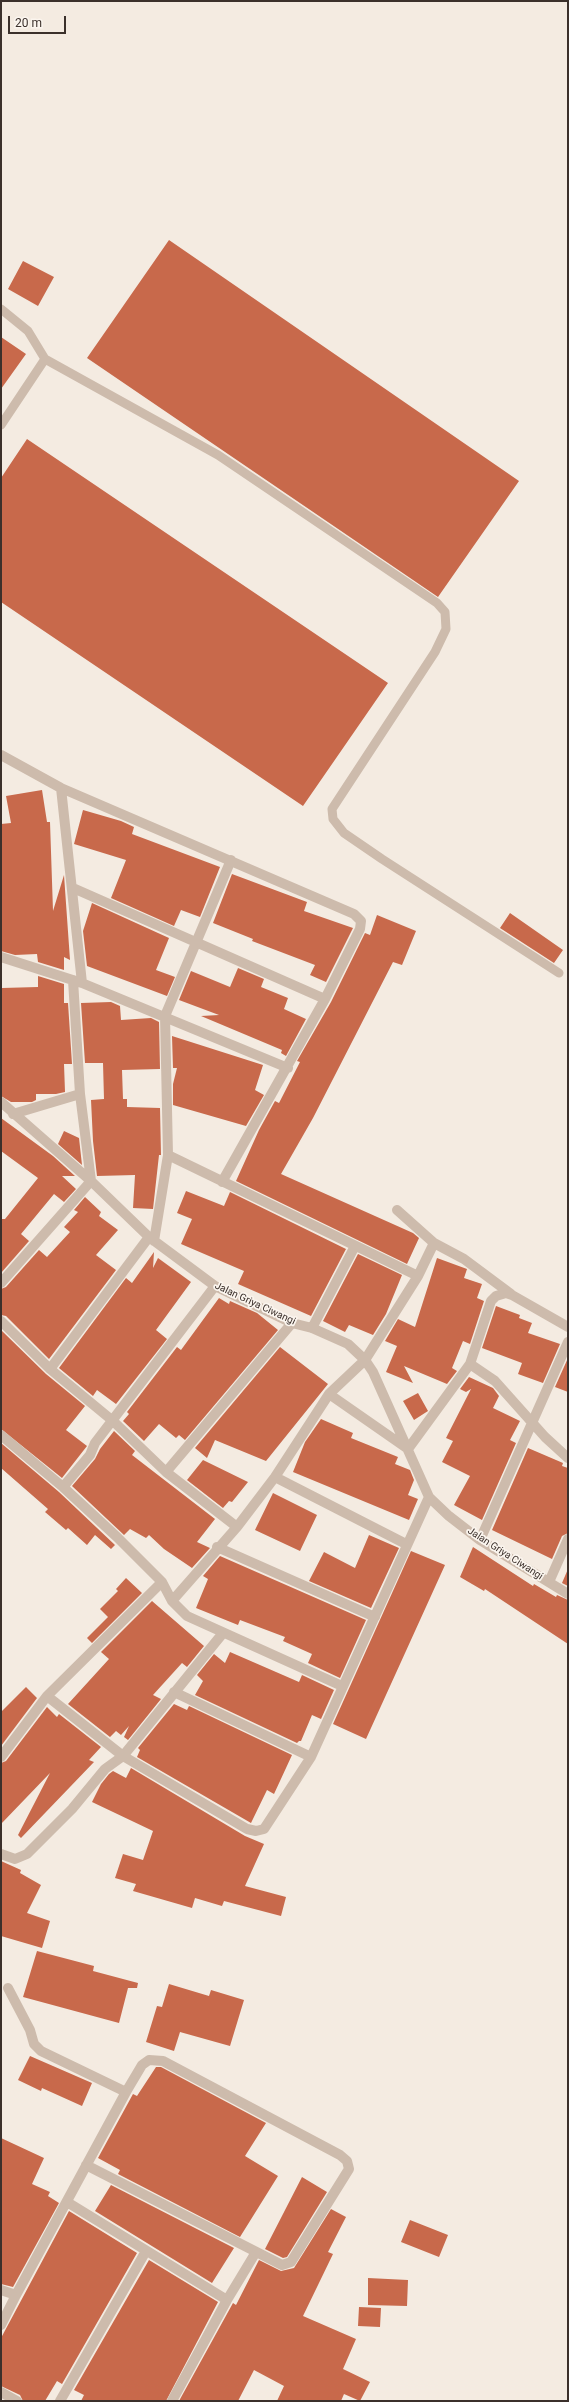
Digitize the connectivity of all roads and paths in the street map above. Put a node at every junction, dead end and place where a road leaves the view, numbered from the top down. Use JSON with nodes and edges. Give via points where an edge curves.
{"nodes":[{"id":1,"x":1,"y":309,"type":"edge"},
{"id":2,"x":45,"y":359,"type":"junction"},
{"id":3,"x":1,"y":425,"type":"edge"},
{"id":4,"x":1,"y":755,"type":"edge"},
{"id":5,"x":62,"y":788,"type":"junction"},
{"id":6,"x":231,"y":860,"type":"junction"},
{"id":7,"x":73,"y":888,"type":"junction"},
{"id":8,"x":198,"y":942,"type":"junction"},
{"id":9,"x":1,"y":957,"type":"edge"},
{"id":10,"x":559,"y":973,"type":"dead end"},
{"id":11,"x":78,"y":981,"type":"junction"},
{"id":12,"x":325,"y":999,"type":"junction"},
{"id":13,"x":165,"y":1016,"type":"junction"},
{"id":14,"x":288,"y":1068,"type":"junction"},
{"id":15,"x":80,"y":1094,"type":"junction"},
{"id":16,"x":1,"y":1102,"type":"edge"},
{"id":17,"x":13,"y":1114,"type":"junction"},
{"id":18,"x":168,"y":1155,"type":"junction"},
{"id":19,"x":91,"y":1181,"type":"junction"},
{"id":20,"x":222,"y":1182,"type":"junction"},
{"id":21,"x":397,"y":1210,"type":"dead end"},
{"id":22,"x":152,"y":1239,"type":"junction"},
{"id":23,"x":434,"y":1243,"type":"junction"},
{"id":24,"x":355,"y":1246,"type":"junction"},
{"id":25,"x":418,"y":1276,"type":"junction"},
{"id":26,"x":1,"y":1283,"type":"edge"},
{"id":27,"x":215,"y":1286,"type":"junction"},
{"id":28,"x":512,"y":1295,"type":"junction"},
{"id":29,"x":1,"y":1321,"type":"edge"},
{"id":30,"x":292,"y":1323,"type":"junction"},
{"id":31,"x":568,"y":1327,"type":"edge"},
{"id":32,"x":312,"y":1328,"type":"junction"},
{"id":33,"x":568,"y":1342,"type":"edge"},
{"id":34,"x":365,"y":1360,"type":"junction"},
{"id":35,"x":470,"y":1364,"type":"junction"},
{"id":36,"x":50,"y":1368,"type":"junction"},
{"id":37,"x":329,"y":1394,"type":"junction"},
{"id":38,"x":113,"y":1421,"type":"junction"},
{"id":39,"x":533,"y":1422,"type":"junction"},
{"id":40,"x":1,"y":1435,"type":"edge"},
{"id":41,"x":408,"y":1449,"type":"junction"},
{"id":42,"x":568,"y":1458,"type":"edge"},
{"id":43,"x":166,"y":1472,"type":"junction"},
{"id":44,"x":274,"y":1477,"type":"junction"},
{"id":45,"x":63,"y":1487,"type":"junction"},
{"id":46,"x":429,"y":1497,"type":"junction"},
{"id":47,"x":237,"y":1527,"type":"junction"},
{"id":48,"x":568,"y":1539,"type":"edge"},
{"id":49,"x":480,"y":1540,"type":"junction"},
{"id":50,"x":406,"y":1544,"type":"junction"},
{"id":51,"x":217,"y":1547,"type":"junction"},
{"id":52,"x":162,"y":1582,"type":"junction"},
{"id":53,"x":549,"y":1582,"type":"junction"},
{"id":54,"x":568,"y":1594,"type":"edge"},
{"id":55,"x":172,"y":1601,"type":"junction"},
{"id":56,"x":375,"y":1617,"type":"junction"},
{"id":57,"x":223,"y":1633,"type":"junction"},
{"id":58,"x":342,"y":1686,"type":"junction"},
{"id":59,"x":174,"y":1692,"type":"junction"},
{"id":60,"x":47,"y":1696,"type":"junction"},
{"id":61,"x":124,"y":1756,"type":"junction"},
{"id":62,"x":1,"y":1757,"type":"edge"},
{"id":63,"x":311,"y":1757,"type":"junction"},
{"id":64,"x":1,"y":1854,"type":"edge"},
{"id":65,"x":8,"y":1988,"type":"dead end"},
{"id":66,"x":126,"y":2092,"type":"junction"},
{"id":67,"x":86,"y":2165,"type":"junction"},
{"id":68,"x":67,"y":2202,"type":"junction"},
{"id":69,"x":146,"y":2251,"type":"junction"},
{"id":70,"x":256,"y":2252,"type":"junction"},
{"id":71,"x":1,"y":2290,"type":"edge"},
{"id":72,"x":16,"y":2295,"type":"junction"},
{"id":73,"x":227,"y":2300,"type":"junction"},
{"id":74,"x":1,"y":2325,"type":"edge"},
{"id":75,"x":1,"y":2392,"type":"edge"},
{"id":76,"x":17,"y":2401,"type":"edge"},
{"id":77,"x":60,"y":2401,"type":"edge"},
{"id":78,"x":172,"y":2401,"type":"edge"}],
"edges":[{"from":1,"to":2,"type":"lane","via":[[28,331]]},
{"from":2,"to":3,"type":"lane"},
{"from":2,"to":10,"type":"lane","via":[[218,455],[437,603],[445,612],[446,629],[435,652],[332,809],[333,819],[344,833],[382,860]]},
{"from":4,"to":5,"type":"street"},
{"from":5,"to":6,"type":"street"},
{"from":5,"to":7,"type":"street"},
{"from":6,"to":8,"type":"street"},
{"from":6,"to":12,"type":"street","via":[[354,914],[361,921],[360,929]]},
{"from":7,"to":8,"type":"street"},
{"from":7,"to":11,"type":"street"},
{"from":8,"to":12,"type":"street"},
{"from":8,"to":13,"type":"street"},
{"from":9,"to":11,"type":"street"},
{"from":11,"to":13,"type":"street"},
{"from":11,"to":15,"type":"street"},
{"from":12,"to":14,"type":"street"},
{"from":13,"to":14,"type":"street"},
{"from":13,"to":18,"type":"street"},
{"from":14,"to":20,"type":"street"},
{"from":15,"to":17,"type":"street"},
{"from":15,"to":19,"type":"street"},
{"from":16,"to":17,"type":"street","name":"Jalan Griya Ciwangi"},
{"from":17,"to":19,"type":"street","name":"Jalan Griya Ciwangi"},
{"from":18,"to":20,"type":"street"},
{"from":18,"to":22,"type":"street"},
{"from":19,"to":22,"type":"street","name":"Jalan Griya Ciwangi"},
{"from":19,"to":26,"type":"street"},
{"from":20,"to":24,"type":"street"},
{"from":21,"to":23,"type":"street"},
{"from":22,"to":27,"type":"street","name":"Jalan Griya Ciwangi"},
{"from":22,"to":36,"type":"street"},
{"from":23,"to":25,"type":"street"},
{"from":23,"to":28,"type":"street","via":[[464,1259]]},
{"from":24,"to":25,"type":"street"},
{"from":24,"to":32,"type":"street"},
{"from":25,"to":34,"type":"street"},
{"from":27,"to":30,"type":"street","name":"Jalan Griya Ciwangi"},
{"from":27,"to":38,"type":"street"},
{"from":28,"to":31,"type":"street"},
{"from":28,"to":35,"type":"street","via":[[500,1294],[492,1301]]},
{"from":29,"to":36,"type":"street"},
{"from":30,"to":32,"type":"street","name":"Jalan Griya Ciwangi"},
{"from":30,"to":43,"type":"street"},
{"from":32,"to":34,"type":"street","name":"Jalan Griya Ciwangi","via":[[348,1344]]},
{"from":33,"to":39,"type":"street"},
{"from":34,"to":37,"type":"street"},
{"from":34,"to":41,"type":"street","name":"Jalan Griya Ciwangi","via":[[381,1388]]},
{"from":35,"to":39,"type":"street","via":[[495,1381]]},
{"from":35,"to":41,"type":"street"},
{"from":36,"to":38,"type":"street"},
{"from":37,"to":41,"type":"street"},
{"from":37,"to":44,"type":"street"},
{"from":38,"to":43,"type":"street"},
{"from":38,"to":45,"type":"street","via":[[95,1443],[90,1455]]},
{"from":39,"to":42,"type":"street"},
{"from":39,"to":49,"type":"street"},
{"from":40,"to":45,"type":"street"},
{"from":41,"to":46,"type":"street","name":"Jalan Griya Ciwangi"},
{"from":43,"to":47,"type":"street"},
{"from":44,"to":47,"type":"street"},
{"from":44,"to":50,"type":"street"},
{"from":45,"to":52,"type":"street"},
{"from":46,"to":49,"type":"street","name":"Jalan Griya Ciwangi"},
{"from":46,"to":50,"type":"street"},
{"from":47,"to":51,"type":"street"},
{"from":48,"to":53,"type":"street"},
{"from":49,"to":53,"type":"street","name":"Jalan Griya Ciwangi"},
{"from":50,"to":56,"type":"street"},
{"from":51,"to":55,"type":"street"},
{"from":51,"to":56,"type":"street"},
{"from":52,"to":55,"type":"street"},
{"from":52,"to":60,"type":"street"},
{"from":53,"to":54,"type":"street","name":"Jalan Griya Ciwangi"},
{"from":55,"to":57,"type":"street","via":[[187,1616]]},
{"from":56,"to":58,"type":"street"},
{"from":57,"to":58,"type":"street"},
{"from":57,"to":59,"type":"street"},
{"from":58,"to":63,"type":"street"},
{"from":59,"to":61,"type":"street"},
{"from":59,"to":63,"type":"street"},
{"from":60,"to":61,"type":"street"},
{"from":60,"to":62,"type":"street"},
{"from":61,"to":63,"type":"street","via":[[247,1829],[256,1831],[269,1825]]},
{"from":61,"to":64,"type":"street","via":[[105,1769],[72,1809],[27,1854],[15,1859]]},
{"from":65,"to":66,"type":"street","via":[[30,2030],[34,2044],[41,2050]]},
{"from":66,"to":67,"type":"street"},
{"from":66,"to":70,"type":"street","via":[[142,2065],[154,2059],[344,2158],[349,2169],[291,2262],[282,2265]]},
{"from":67,"to":68,"type":"street"},
{"from":67,"to":70,"type":"street"},
{"from":68,"to":69,"type":"street"},
{"from":68,"to":72,"type":"street"},
{"from":69,"to":73,"type":"street"},
{"from":69,"to":77,"type":"street"},
{"from":70,"to":73,"type":"street"},
{"from":71,"to":72,"type":"street"},
{"from":72,"to":74,"type":"street"},
{"from":73,"to":78,"type":"street"},
{"from":75,"to":76,"type":"street"}]}
